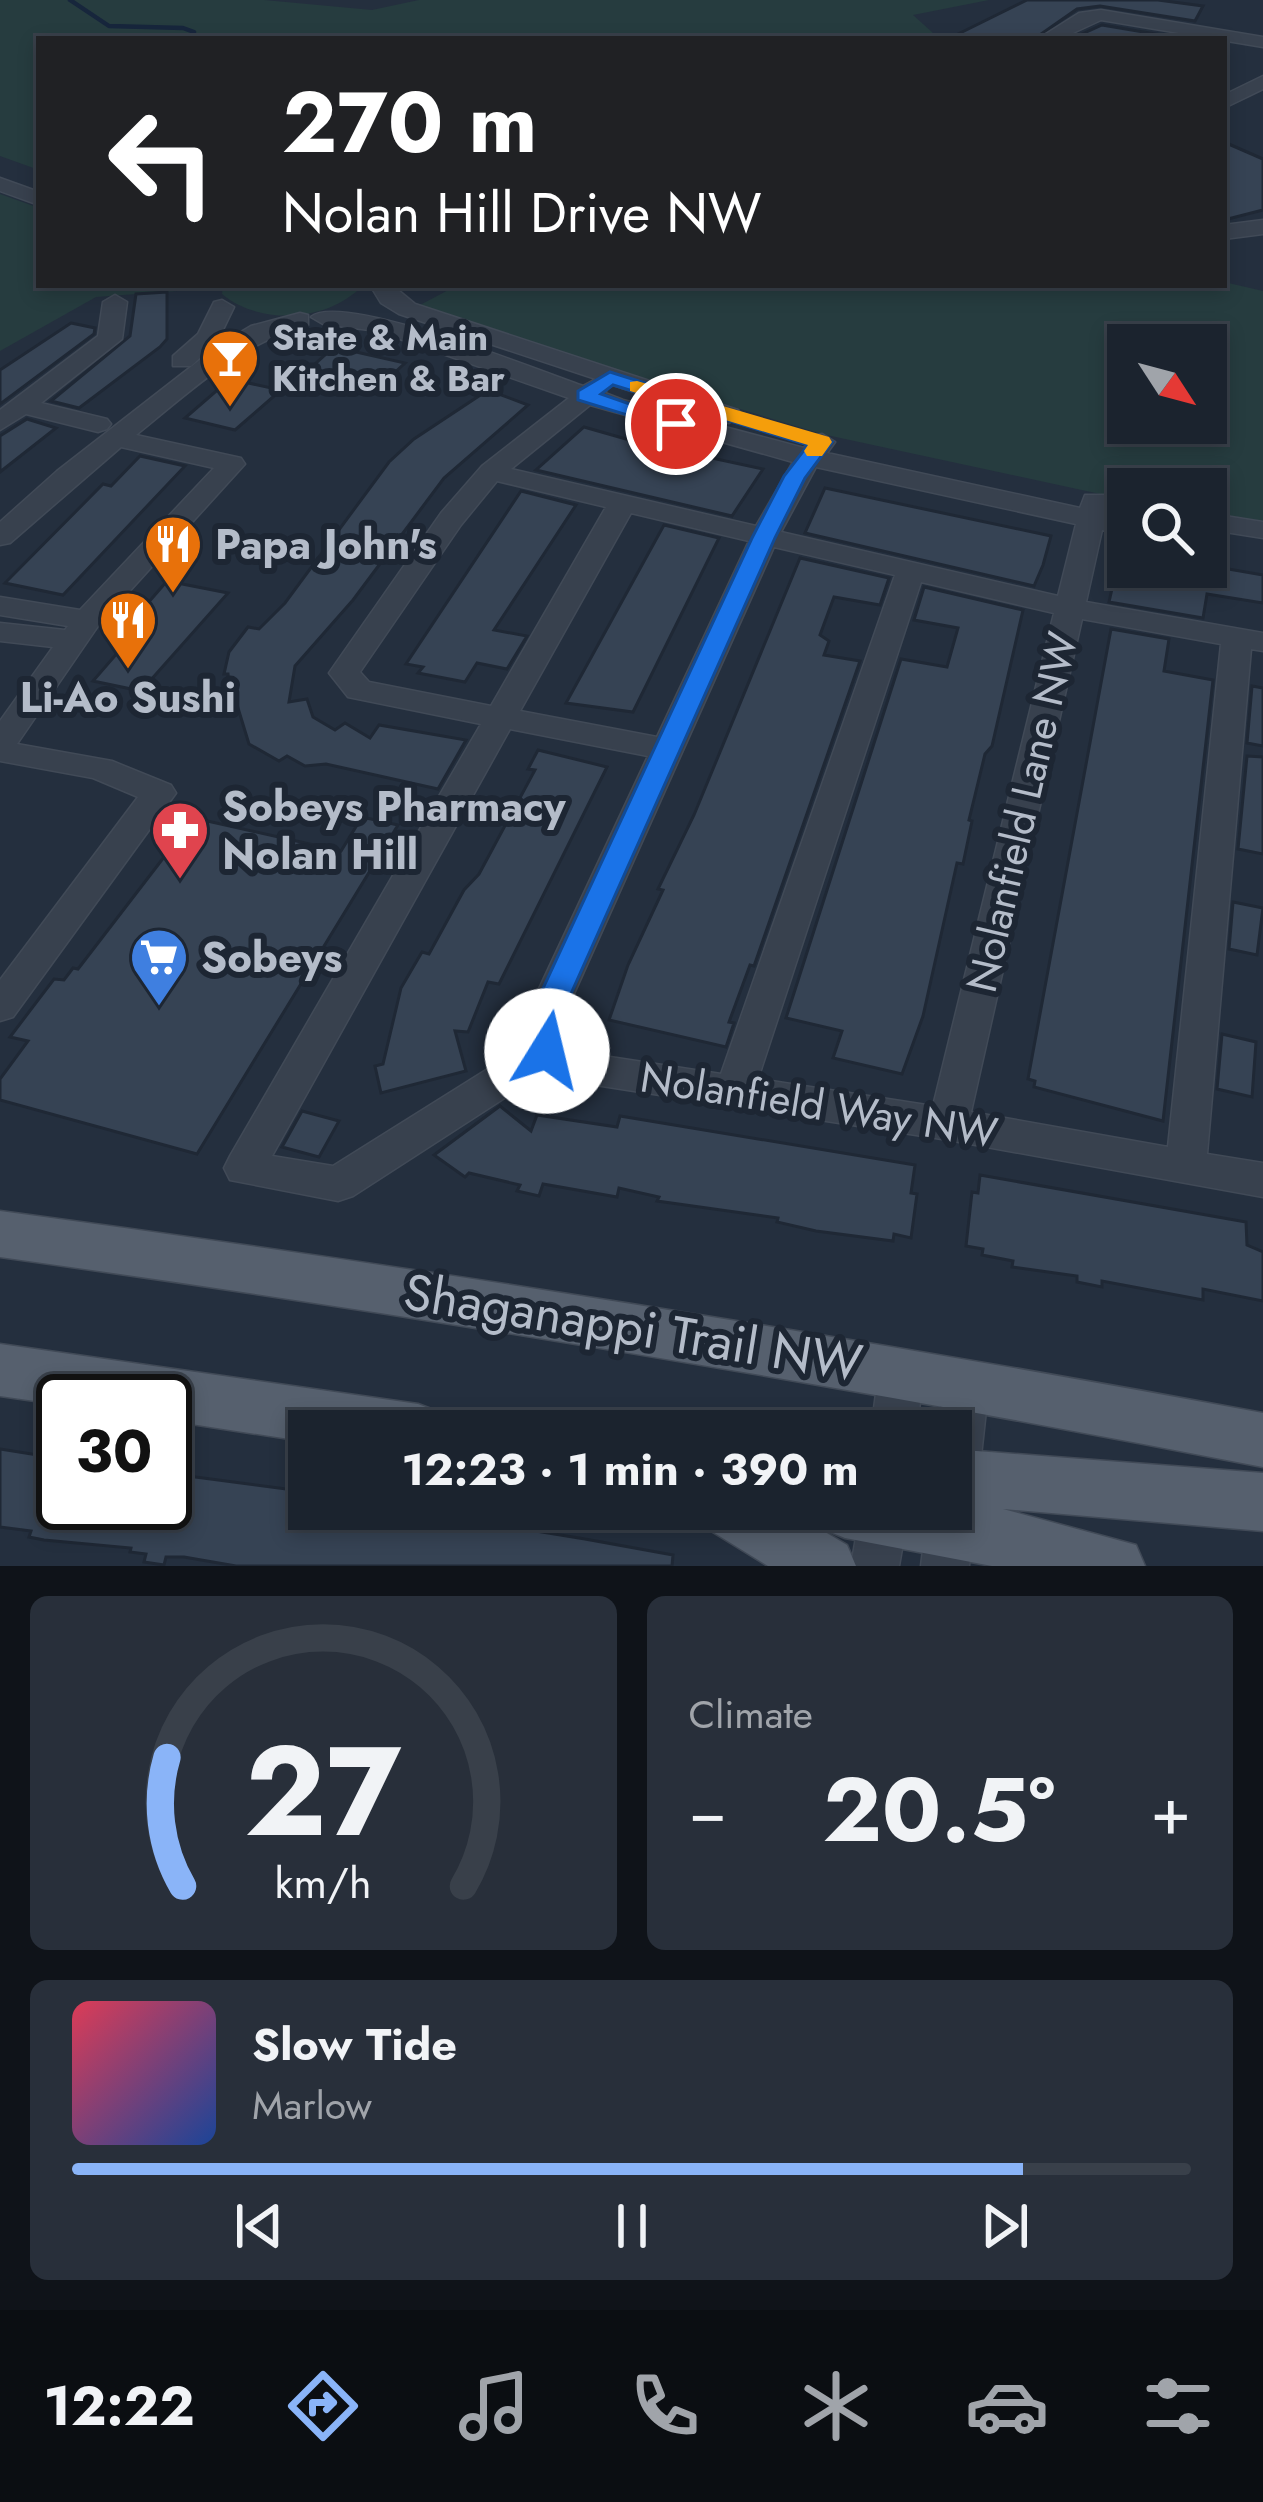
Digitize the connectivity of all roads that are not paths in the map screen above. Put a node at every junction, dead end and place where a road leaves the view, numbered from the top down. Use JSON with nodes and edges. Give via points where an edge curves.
{"nodes":[{"id":1,"x":1052,"y":36,"type":"edge"},
{"id":2,"x":1227,"y":36,"type":"edge"},
{"id":3,"x":1227,"y":36,"type":"edge"},
{"id":4,"x":1263,"y":42,"type":"edge"},
{"id":5,"x":1252,"y":97,"type":"edge"},
{"id":6,"x":1227,"y":114,"type":"edge"},
{"id":7,"x":0,"y":163,"type":"edge"},
{"id":8,"x":36,"y":176,"type":"edge"},
{"id":9,"x":0,"y":184,"type":"edge"},
{"id":10,"x":36,"y":198,"type":"edge"},
{"id":11,"x":1263,"y":227,"type":"edge"},
{"id":12,"x":1227,"y":232,"type":"edge"},
{"id":13,"x":377,"y":288,"type":"edge"},
{"id":14,"x":382,"y":288,"type":"edge"},
{"id":15,"x":216,"y":296,"type":"edge"},
{"id":16,"x":115,"y":302,"type":"dead end"},
{"id":17,"x":311,"y":318,"type":"junction"},
{"id":18,"x":598,"y":387,"type":"junction"},
{"id":19,"x":23,"y":406,"type":"junction"},
{"id":20,"x":0,"y":422,"type":"edge"},
{"id":21,"x":107,"y":431,"type":"junction"},
{"id":22,"x":816,"y":450,"type":"junction"},
{"id":23,"x":491,"y":472,"type":"junction"},
{"id":24,"x":622,"y":504,"type":"junction"},
{"id":25,"x":0,"y":505,"type":"edge"},
{"id":26,"x":1105,"y":509,"type":"edge"},
{"id":27,"x":1227,"y":524,"type":"edge"},
{"id":28,"x":1263,"y":530,"type":"edge"},
{"id":29,"x":0,"y":537,"type":"edge"},
{"id":30,"x":764,"y":538,"type":"junction"},
{"id":31,"x":1227,"y":543,"type":"edge"},
{"id":32,"x":1263,"y":549,"type":"edge"},
{"id":33,"x":910,"y":573,"type":"junction"},
{"id":34,"x":0,"y":607,"type":"edge"},
{"id":35,"x":1070,"y":608,"type":"junction"},
{"id":36,"x":79,"y":630,"type":"junction"},
{"id":37,"x":0,"y":632,"type":"edge"},
{"id":38,"x":1250,"y":639,"type":"edge"},
{"id":39,"x":503,"y":718,"type":"junction"},
{"id":40,"x":0,"y":747,"type":"edge"},
{"id":41,"x":668,"y":750,"type":"junction"},
{"id":42,"x":0,"y":1007,"type":"edge"},
{"id":43,"x":547,"y":1051,"type":"junction"},
{"id":44,"x":735,"y":1089,"type":"junction"},
{"id":45,"x":948,"y":1124,"type":"junction"},
{"id":46,"x":1186,"y":1166,"type":"junction"},
{"id":47,"x":1263,"y":1180,"type":"edge"},
{"id":48,"x":2,"y":1232,"type":"edge"},
{"id":49,"x":0,"y":1370,"type":"edge"},
{"id":50,"x":901,"y":1371,"type":"junction"},
{"id":51,"x":966,"y":1384,"type":"junction"},
{"id":52,"x":896,"y":1410,"type":"edge"},
{"id":53,"x":963,"y":1410,"type":"edge"},
{"id":54,"x":288,"y":1412,"type":"edge"},
{"id":55,"x":1263,"y":1440,"type":"edge"},
{"id":56,"x":1263,"y":1502,"type":"edge"},
{"id":57,"x":972,"y":1510,"type":"edge"},
{"id":58,"x":972,"y":1518,"type":"edge"},
{"id":59,"x":765,"y":1530,"type":"edge"},
{"id":60,"x":825,"y":1566,"type":"edge"},
{"id":61,"x":1114,"y":1566,"type":"edge"}],
"edges":[{"from":1,"to":3,"type":"street","via":[[1101,15]]},
{"from":2,"to":4,"type":"street"},
{"from":5,"to":6,"type":"street"},
{"from":7,"to":8,"type":"street"},
{"from":9,"to":10,"type":"street"},
{"from":11,"to":12,"type":"street"},
{"from":13,"to":17,"type":"street","via":[[361,303]]},
{"from":14,"to":18,"type":"street","via":[[407,309]]},
{"from":15,"to":17,"type":"street","via":[[255,318]]},
{"from":15,"to":21,"type":"street","via":[[208,339]]},
{"from":16,"to":19,"type":"street","via":[[110,339]]},
{"from":17,"to":18,"type":"street","via":[[380,324]]},
{"from":17,"to":21,"type":"street","via":[[259,331]]},
{"from":18,"to":22,"type":"street"},
{"from":18,"to":23,"type":"street"},
{"from":19,"to":20,"type":"street"},
{"from":19,"to":21,"type":"street"},
{"from":21,"to":25,"type":"street"},
{"from":21,"to":29,"type":"street"},
{"from":21,"to":36,"type":"street","via":[[232,464]]},
{"from":22,"to":26,"type":"street"},
{"from":22,"to":30,"type":"street"},
{"from":23,"to":24,"type":"street"},
{"from":23,"to":39,"type":"street","via":[[344,673],[359,690]]},
{"from":24,"to":30,"type":"street"},
{"from":24,"to":39,"type":"street"},
{"from":26,"to":35,"type":"street","name":"Nolanfield Lane NW"},
{"from":27,"to":28,"type":"street"},
{"from":30,"to":33,"type":"street"},
{"from":30,"to":41,"type":"street"},
{"from":31,"to":32,"type":"street"},
{"from":33,"to":35,"type":"street"},
{"from":33,"to":44,"type":"street"},
{"from":34,"to":36,"type":"street"},
{"from":35,"to":38,"type":"street"},
{"from":35,"to":45,"type":"street","name":"Nolanfield Lane NW"},
{"from":36,"to":37,"type":"street"},
{"from":36,"to":40,"type":"street"},
{"from":38,"to":46,"type":"street"},
{"from":39,"to":41,"type":"street"},
{"from":39,"to":43,"type":"street","via":[[244,1168],[338,1184]]},
{"from":40,"to":42,"type":"street","via":[[100,769],[159,793]]},
{"from":41,"to":43,"type":"street","via":[[542,1025]]},
{"from":43,"to":44,"type":"street","name":"Nolanfield Way NW","via":[[576,1067]]},
{"from":44,"to":45,"type":"street","name":"Nolanfield Way NW"},
{"from":45,"to":46,"type":"street","name":"Nolanfield Way NW"},
{"from":46,"to":47,"type":"street","name":"Nolanfield Way NW"},
{"from":48,"to":50,"type":"main road","name":"Shaganappi Trail NW"},
{"from":49,"to":54,"type":"main road"},
{"from":50,"to":51,"type":"main road","name":"Shaganappi Trail NW"},
{"from":50,"to":52,"type":"street"},
{"from":51,"to":53,"type":"street"},
{"from":51,"to":55,"type":"main road","name":"Shaganappi Trail NW"},
{"from":56,"to":57,"type":"main road"},
{"from":58,"to":61,"type":"main road"},
{"from":59,"to":60,"type":"main road"}]}
